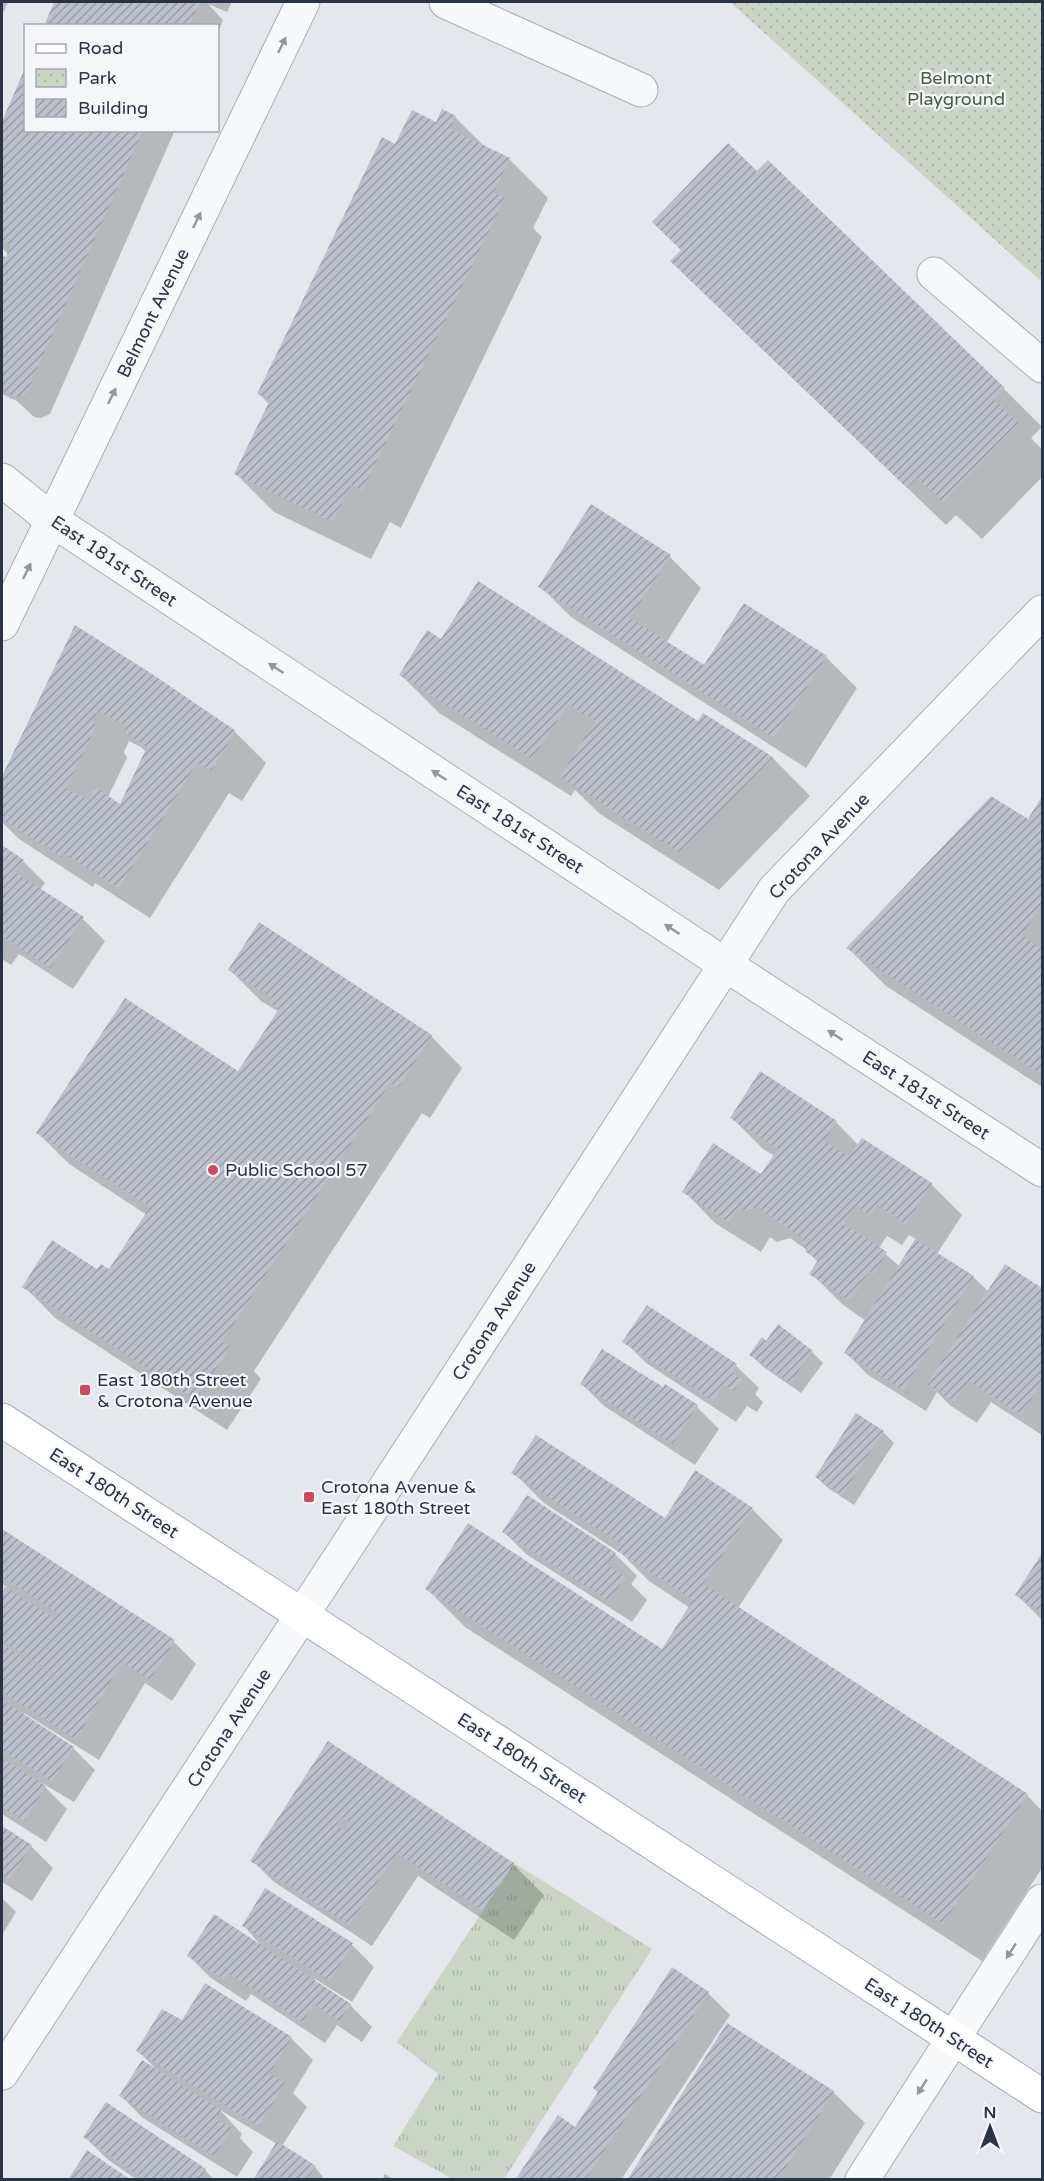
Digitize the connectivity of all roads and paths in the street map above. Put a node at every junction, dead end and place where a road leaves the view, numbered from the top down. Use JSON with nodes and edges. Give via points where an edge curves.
{"nodes":[{"id":1,"x":303,"y":2,"type":"edge"},
{"id":2,"x":446,"y":2,"type":"edge"},
{"id":3,"x":641,"y":90,"type":"dead end"},
{"id":4,"x":934,"y":274,"type":"dead end"},
{"id":5,"x":1042,"y":366,"type":"edge"},
{"id":6,"x":2,"y":480,"type":"edge"},
{"id":7,"x":52,"y":520,"type":"junction"},
{"id":8,"x":1042,"y":612,"type":"edge"},
{"id":9,"x":2,"y":624,"type":"edge"},
{"id":10,"x":726,"y":965,"type":"junction"},
{"id":11,"x":1042,"y":1170,"type":"edge"},
{"id":12,"x":2,"y":1420,"type":"edge"},
{"id":13,"x":302,"y":1616,"type":"junction"},
{"id":14,"x":1042,"y":1901,"type":"edge"},
{"id":15,"x":954,"y":2038,"type":"junction"},
{"id":16,"x":2,"y":2073,"type":"edge"},
{"id":17,"x":1042,"y":2096,"type":"edge"},
{"id":18,"x":862,"y":2180,"type":"edge"}],
"edges":[{"from":7,"to":1,"type":"street","name":"Belmont Avenue","one_way":true},
{"from":2,"to":3,"type":"street"},
{"from":4,"to":5,"type":"street"},
{"from":6,"to":7,"type":"street","name":"East 181st Street"},
{"from":9,"to":7,"type":"street","name":"Belmont Avenue","one_way":true},
{"from":10,"to":7,"type":"street","name":"East 181st Street","one_way":true},
{"from":8,"to":10,"type":"street","name":"Crotona Avenue","via":[[774,890]]},
{"from":11,"to":10,"type":"street","name":"East 181st Street","one_way":true},
{"from":10,"to":13,"type":"street","name":"Crotona Avenue"},
{"from":12,"to":13,"type":"main road","name":"East 180th Street"},
{"from":13,"to":15,"type":"main road","name":"East 180th Street"},
{"from":13,"to":16,"type":"street","name":"Crotona Avenue"},
{"from":14,"to":15,"type":"street","one_way":true},
{"from":15,"to":17,"type":"main road","name":"East 180th Street"},
{"from":15,"to":18,"type":"street","one_way":true}]}
